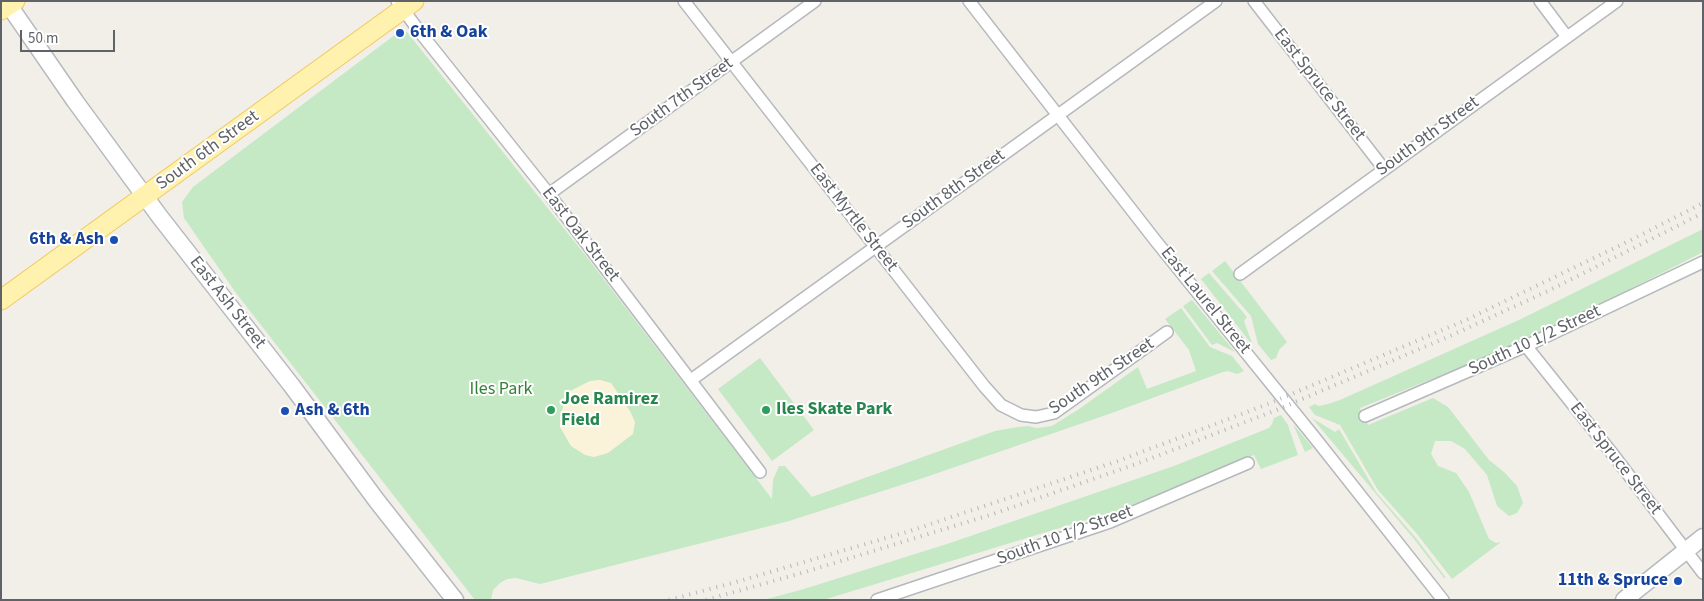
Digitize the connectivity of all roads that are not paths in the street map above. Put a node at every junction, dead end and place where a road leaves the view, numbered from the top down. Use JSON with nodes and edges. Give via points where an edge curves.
{"nodes":[{"id":1,"x":684,"y":1,"type":"edge"},
{"id":2,"x":815,"y":1,"type":"edge"},
{"id":3,"x":969,"y":1,"type":"edge"},
{"id":4,"x":1216,"y":1,"type":"edge"},
{"id":5,"x":1254,"y":1,"type":"edge"},
{"id":6,"x":1540,"y":1,"type":"edge"},
{"id":7,"x":1617,"y":1,"type":"edge"},
{"id":8,"x":405,"y":4,"type":"edge"},
{"id":9,"x":8,"y":5,"type":"edge"},
{"id":10,"x":1567,"y":37,"type":"junction"},
{"id":11,"x":731,"y":62,"type":"junction"},
{"id":12,"x":1058,"y":115,"type":"junction"},
{"id":13,"x":1384,"y":169,"type":"junction"},
{"id":14,"x":549,"y":194,"type":"junction"},
{"id":15,"x":145,"y":196,"type":"junction"},
{"id":16,"x":875,"y":246,"type":"junction"},
{"id":17,"x":1703,"y":262,"type":"edge"},
{"id":18,"x":1240,"y":274,"type":"dead end"},
{"id":19,"x":1,"y":300,"type":"edge"},
{"id":20,"x":1167,"y":332,"type":"dead end"},
{"id":21,"x":1526,"y":346,"type":"junction"},
{"id":22,"x":691,"y":380,"type":"junction"},
{"id":23,"x":1365,"y":416,"type":"dead end"},
{"id":24,"x":1036,"y":417,"type":"joint"},
{"id":25,"x":1248,"y":463,"type":"dead end"},
{"id":26,"x":760,"y":472,"type":"dead end"},
{"id":27,"x":1703,"y":537,"type":"edge"},
{"id":28,"x":1686,"y":550,"type":"junction"},
{"id":29,"x":1703,"y":572,"type":"edge"},
{"id":30,"x":455,"y":600,"type":"edge"},
{"id":31,"x":877,"y":600,"type":"edge"},
{"id":32,"x":1443,"y":600,"type":"edge"},
{"id":33,"x":1624,"y":600,"type":"edge"}],
"edges":[{"from":1,"to":11,"type":"street","name":"East Myrtle Street"},
{"from":2,"to":11,"type":"street","name":"South 7th Street"},
{"from":3,"to":12,"type":"street","name":"East Laurel Street"},
{"from":4,"to":12,"type":"street","name":"South 8th Street"},
{"from":5,"to":13,"type":"street","name":"East Spruce Street"},
{"from":6,"to":10,"type":"street"},
{"from":7,"to":10,"type":"street","name":"South 9th Street"},
{"from":8,"to":14,"type":"street","name":"East Oak Street"},
{"from":8,"to":15,"type":"main road","name":"South 6th Street"},
{"from":9,"to":15,"type":"street","name":"East Ash Street"},
{"from":10,"to":13,"type":"street","name":"South 9th Street"},
{"from":11,"to":14,"type":"street","name":"South 7th Street"},
{"from":11,"to":16,"type":"street","name":"East Myrtle Street"},
{"from":12,"to":16,"type":"street","name":"South 8th Street"},
{"from":12,"to":32,"type":"street","name":"East Laurel Street"},
{"from":13,"to":18,"type":"street","name":"South 9th Street"},
{"from":14,"to":22,"type":"street","name":"East Oak Street"},
{"from":15,"to":19,"type":"main road","name":"South 6th Street"},
{"from":15,"to":30,"type":"street","name":"East Ash Street"},
{"from":16,"to":22,"type":"street","name":"South 8th Street"},
{"from":16,"to":24,"type":"street","name":"East Myrtle Street","via":[[992,396],[1009,410]]},
{"from":17,"to":21,"type":"street","name":"South 10 1/2 Street"},
{"from":20,"to":24,"type":"street","name":"South 9th Street","via":[[1066,406]]},
{"from":21,"to":23,"type":"street","name":"South 10 1/2 Street"},
{"from":21,"to":28,"type":"street","name":"East Spruce Street"},
{"from":22,"to":26,"type":"street","name":"East Oak Street"},
{"from":25,"to":31,"type":"street","name":"South 10 1/2 Street","via":[[1110,522]]},
{"from":27,"to":28,"type":"street"},
{"from":28,"to":29,"type":"street","name":"East Spruce Street"},
{"from":28,"to":33,"type":"street"}]}
